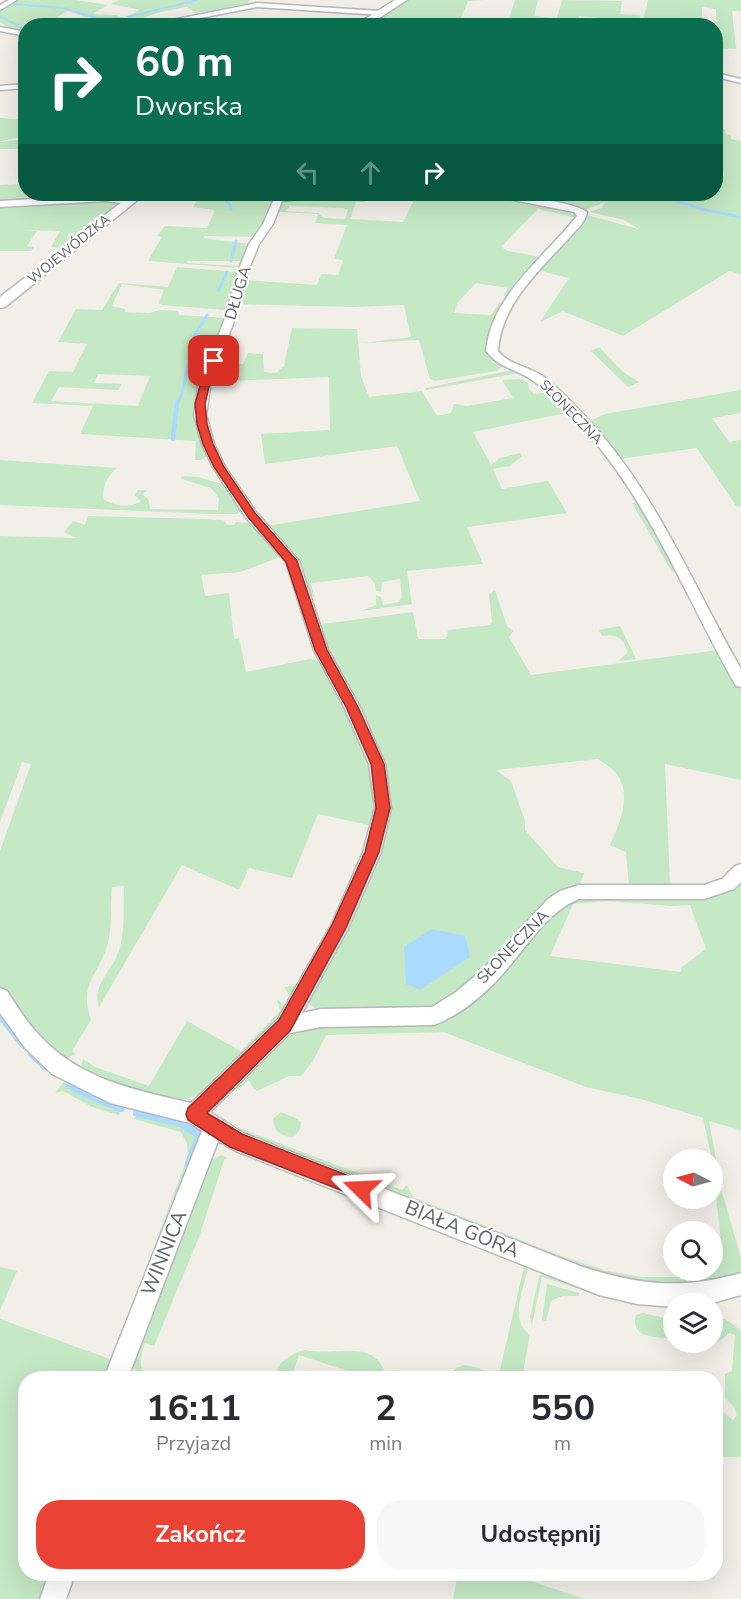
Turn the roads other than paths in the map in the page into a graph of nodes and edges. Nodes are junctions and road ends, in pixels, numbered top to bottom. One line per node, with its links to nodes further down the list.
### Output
1 (14, 0): 3 (street)
2 (402, 0): 4 (main road)
3 (0, 8)
4 (380, 13): 5 (street); 6 (main road)
5 (183, 18)
6 (372, 18)
7 (2, 28): 8 (street)
8 (18, 32)
9 (723, 77): 10 (street)
10 (741, 81)
11 (18, 87): 12 (street)
12 (0, 88)
13 (53, 201): 17 (street)
14 (129, 201): 18 (main road, WOJEWÓDZKA)
15 (278, 201): 22 (street, DŁUGA)
16 (532, 201): 19 (street, SŁONECZNA)
17 (0, 204)
18 (0, 304)
19 (741, 682)
20 (741, 871): 22 (street, SŁONECZNA)
21 (0, 997): 23 (street)
22 (285, 1025): 23 (street, DŁUGA)
23 (194, 1114): 24 (street, BIAŁA GÓRA)
24 (213, 1128): 25 (street, BIAŁA GÓRA); 26 (street, WINNICA)
25 (741, 1284)
26 (119, 1371)
27 (59, 1581): 28 (street)
28 (53, 1599)

